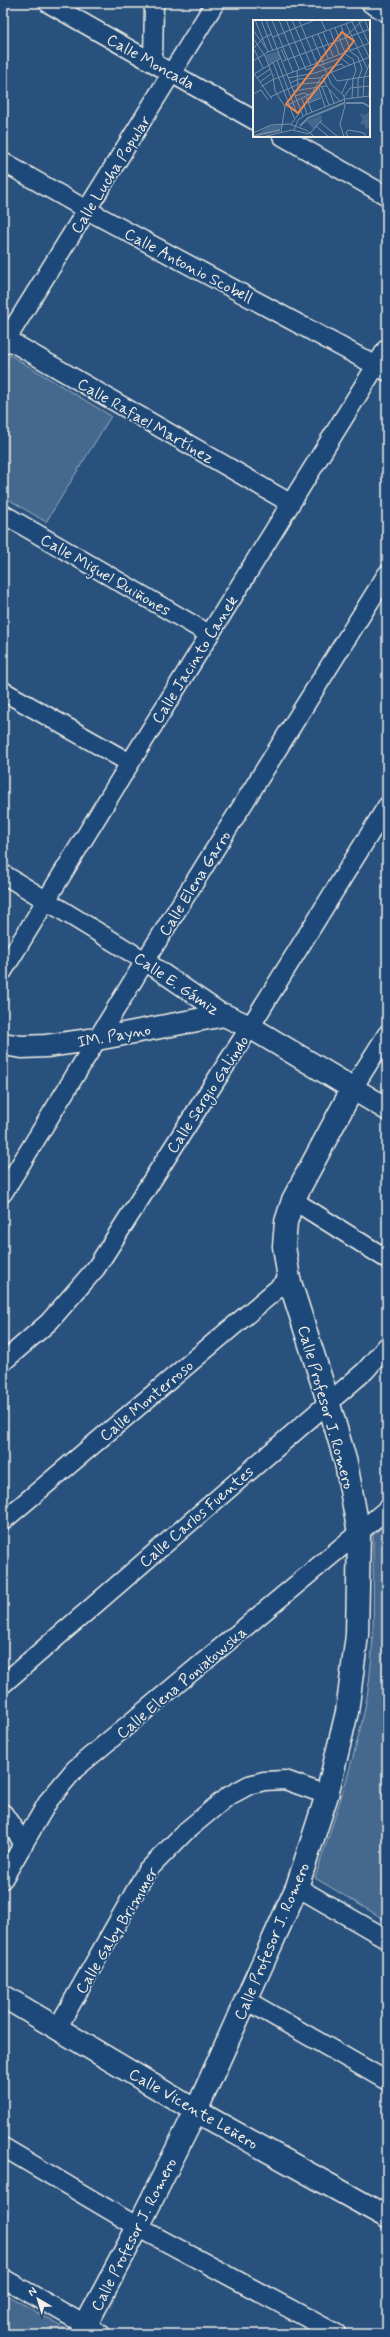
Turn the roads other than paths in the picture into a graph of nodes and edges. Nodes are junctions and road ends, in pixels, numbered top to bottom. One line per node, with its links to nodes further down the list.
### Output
1 (48, 3): 6 (street, Calle Moncada)
2 (154, 3): 6 (street)
3 (215, 3): 7 (street, Calle Lucha Popular)
4 (370, 3): 5 (street)
5 (387, 13)
6 (153, 62): 7 (street, Calle Moncada)
7 (173, 74): 8 (street, Calle Moncada); 12 (street, Calle Lucha Popular)
8 (253, 119)
9 (284, 137): 11 (street)
10 (3, 162): 12 (street, Calle Antonio Scobell)
11 (387, 196)
12 (87, 210): 13 (street, Calle Lucha Popular); 15 (street, Calle Antonio Scobell)
13 (4, 341): 16 (street, Calle Rafael Martínez)
14 (387, 348): 15 (street, Calle Jacinto Canek)
15 (382, 369): 16 (street, Calle Jacinto Canek)
16 (290, 503): 19 (street, Calle Jacinto Canek)
17 (3, 514): 19 (street, Calle Miguel Quiñones)
18 (387, 574): 25 (street, Calle Elena Garro)
19 (209, 634): 21 (street, Calle Jacinto Canek)
20 (3, 691): 21 (street)
21 (130, 762): 24 (street, Calle Jacinto Canek)
22 (387, 806): 28 (street, Calle Sergio Galindo)
23 (3, 874): 24 (street, Calle E. Gámiz)
24 (47, 900): 25 (street, Calle E. Gámiz); 26 (street, Calle Jacinto Canek)
25 (145, 961): 27 (street, Calle E. Gámiz); 30 (street, Calle Elena Garro)
26 (3, 971)
27 (224, 1015): 28 (street, Calle E. Gámiz); 30 (street, IM. Payno)
28 (250, 1027): 32 (street, Calle E. Gámiz); 39 (street, Calle Sergio Galindo)
29 (387, 1034): 32 (street)
30 (97, 1039): 31 (street, IM. Payno); 34 (street, Calle Elena Garro)
31 (3, 1044)
32 (353, 1088): 33 (street, Calle E. Gámiz); 35 (street, Calle Profesor J. Romero)
33 (387, 1109)
34 (3, 1193)
35 (293, 1200): 36 (street); 37 (street, Calle Profesor J. Romero)
36 (387, 1259)
37 (289, 1279): 40 (street, Calle Profesor J. Romero); 42 (street, Calle Monterroso)
38 (387, 1346): 40 (street, Calle Carlos Fuentes)
39 (3, 1362)
40 (328, 1401): 43 (street, Calle Profesor J. Romero); 44 (street, Calle Carlos Fuentes)
41 (387, 1509): 43 (street, Calle Elena Poniatowska)
42 (3, 1521)
43 (359, 1533): 45 (street, Calle Profesor J. Romero); 47 (street, Calle Elena Poniatowska)
44 (3, 1684)
45 (327, 1795): 49 (street, Calle Profesor J. Romero); 53 (street, Calle Gaby Brimmer)
46 (3, 1813): 47 (street)
47 (24, 1844): 48 (street, Calle Elena Poniatowska)
48 (3, 1879)
49 (297, 1887): 50 (street); 52 (street, Calle Profesor J. Romero)
50 (387, 1939)
51 (3, 1996): 53 (street, Calle Vicente Leñero)
52 (246, 2000): 54 (street); 55 (street, Calle Profesor J. Romero)
53 (58, 2027): 55 (street, Calle Vicente Leñero)
54 (387, 2081)
55 (196, 2111): 57 (street, Calle Vicente Leñero); 58 (street, Calle Profesor J. Romero)
56 (3, 2147): 58 (street)
57 (387, 2217)
58 (138, 2227): 60 (street, Calle Profesor J. Romero); 61 (street)
59 (3, 2278): 60 (street)
60 (89, 2331)
61 (336, 2334)

